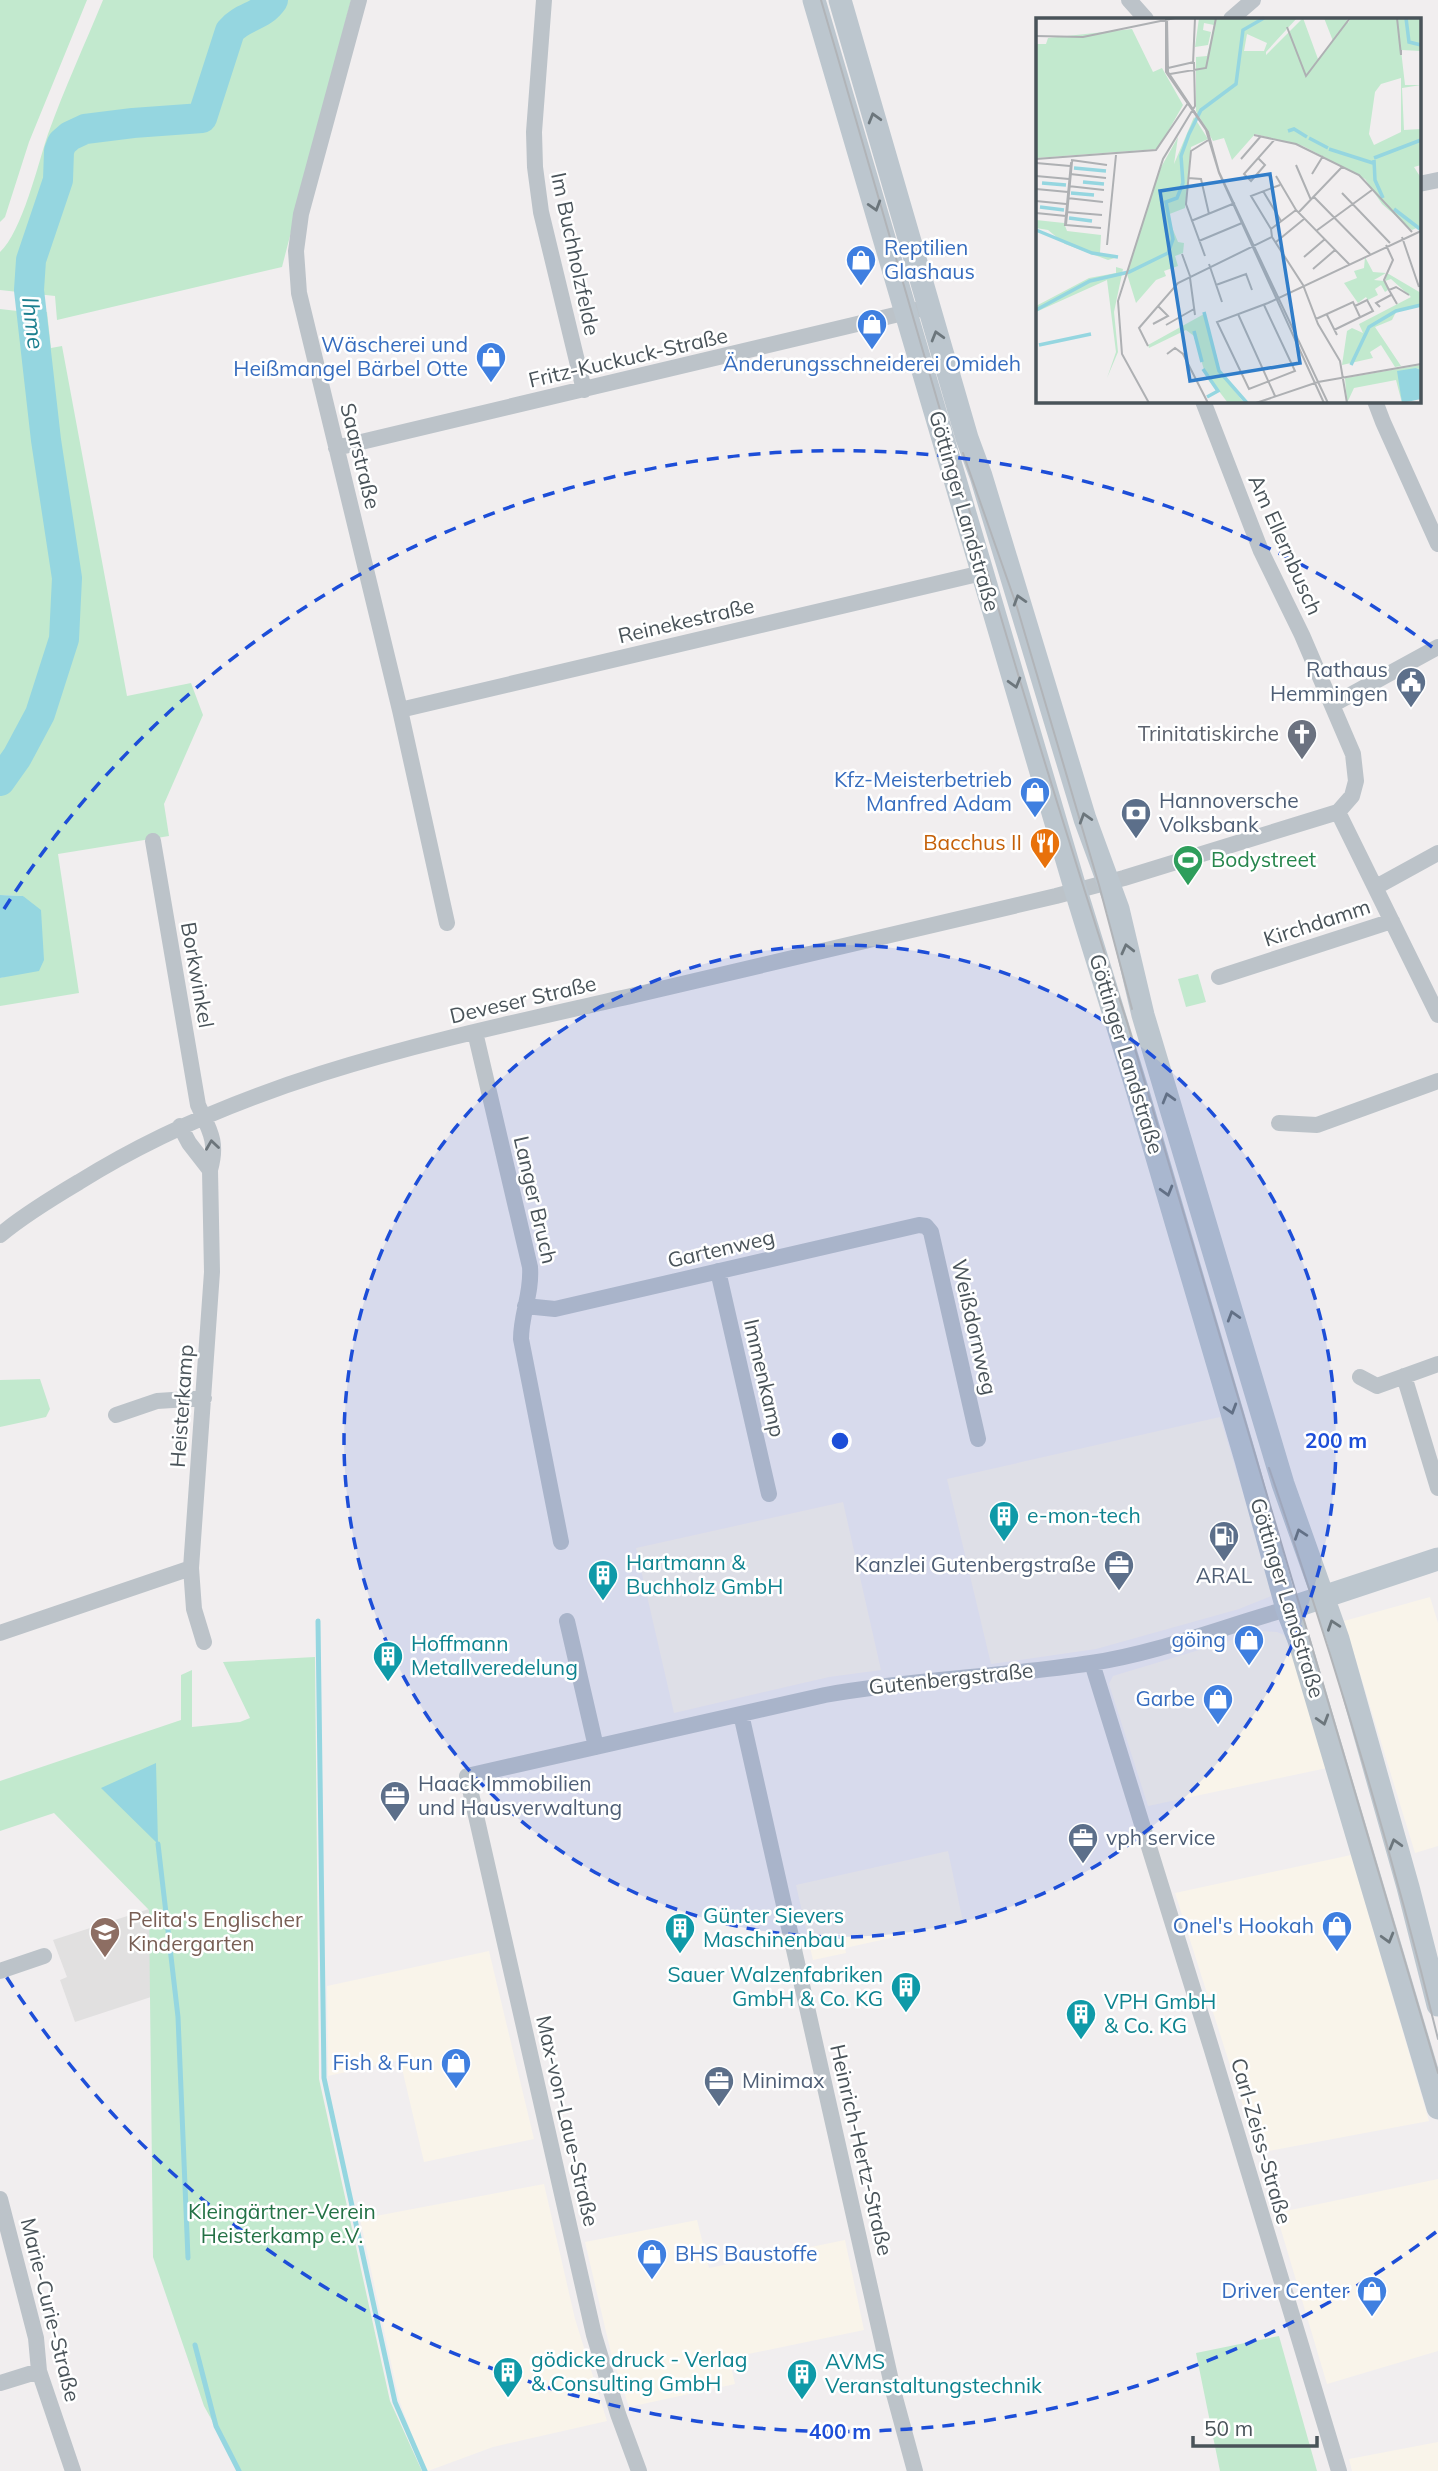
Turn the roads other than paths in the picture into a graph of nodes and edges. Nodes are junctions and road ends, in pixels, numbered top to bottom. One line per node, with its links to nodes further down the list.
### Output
1 (359, 0): 15 (street, Saarstraße)
2 (544, 0): 12 (street, Im Buchholzfelde)
3 (814, 0): 11 (street, Göttinger Landstraße, one-way to 11)
4 (840, 0): 11 (street, Göttinger Landstraße, one-way to 4)
5 (1129, 0): 7 (street)
6 (1253, 0): 8 (street)
7 (1145, 18)
8 (1232, 18)
9 (1438, 180): 10 (street)
10 (1420, 184)
11 (918, 309): 12 (street, Fritz-Kuckuck-Straße); 17 (street, Göttinger Landstraße); 24 (street, Göttinger Landstraße, one-way to 11)
12 (584, 390): 15 (street, Fritz-Kuckuck-Straße)
13 (1203, 402): 19 (street, Am Ellernbusch)
14 (1375, 402): 16 (street)
15 (336, 448): 20 (street, Saarstraße)
16 (1438, 544)
17 (982, 573): 20 (street, Reinekestraße); 24 (street, Göttinger Landstraße, one-way to 24)
18 (1438, 647): 19 (street)
19 (1332, 705): 21 (street)
20 (400, 710): 27 (street, Saarstraße)
21 (1338, 811): 24 (street); 25 (street, Kirchdamm)
22 (153, 841): 32 (street, Borkwinkel)
23 (1438, 853): 25 (street)
24 (1090, 887): 30 (street, Deveser Straße); 51 (street, Göttinger Landstraße, one-way to 51); 51 (street, Göttinger Landstraße, one-way to 24)
25 (1377, 887): 26 (street, Kirchdamm)
26 (1392, 921): 28 (street, Kirchdamm); 29 (street)
27 (447, 923)
28 (1219, 976)
29 (1438, 1015)
30 (475, 1032): 32 (street, Deveser Straße); 39 (street, Langer Bruch)
31 (1438, 1081): 33 (street)
32 (203, 1116): 34 (street, Deveser Straße); 35 (street, Heisterkamp, one-way to 32)
33 (1279, 1123)
34 (180, 1126): 35 (street); 37 (street, Deveser Straße)
35 (211, 1170): 43 (street, Heisterkamp)
36 (926, 1226): 38 (street, Gartenweg); 45 (street, Weißdornweg)
37 (0, 1235)
38 (718, 1271): 39 (street, Gartenweg); 47 (street, Immenkamp)
39 (525, 1306): 48 (street, Langer Bruch)
40 (1438, 1364): 41 (street)
41 (1404, 1376): 42 (street); 46 (street)
42 (1360, 1377)
43 (204, 1398): 44 (street); 50 (street, Heisterkamp)
44 (116, 1415)
45 (978, 1439)
46 (1438, 1488)
47 (769, 1494)
48 (561, 1542)
49 (1438, 1559): 51 (street)
50 (191, 1568): 53 (street); 54 (street, Heisterkamp)
51 (1305, 1603): 55 (street, Gutenbergstraße); 61 (street, Göttinger Landstraße, one-way to 51); 62 (street, Göttinger Landstraße, one-way to 62)
52 (567, 1621): 57 (street)
53 (0, 1633)
54 (204, 1642)
55 (1092, 1663): 56 (street, Gutenbergstraße); 69 (street, Carl-Zeiss-Straße)
56 (741, 1714): 57 (street, Gutenbergstraße); 68 (street, Heinrich-Hertz-Straße)
57 (596, 1747): 58 (street, Gutenbergstraße)
58 (467, 1776): 67 (street, Max-von-Laue-Straße)
59 (44, 1956): 60 (street)
60 (0, 1971)
61 (1438, 2005)
62 (1438, 2108)
63 (0, 2199): 64 (street, Marie-Curie-Straße)
64 (39, 2371): 65 (street); 66 (street, Marie-Curie-Straße)
65 (0, 2383)
66 (73, 2471)
67 (639, 2471)
68 (915, 2471)
69 (1339, 2471)

